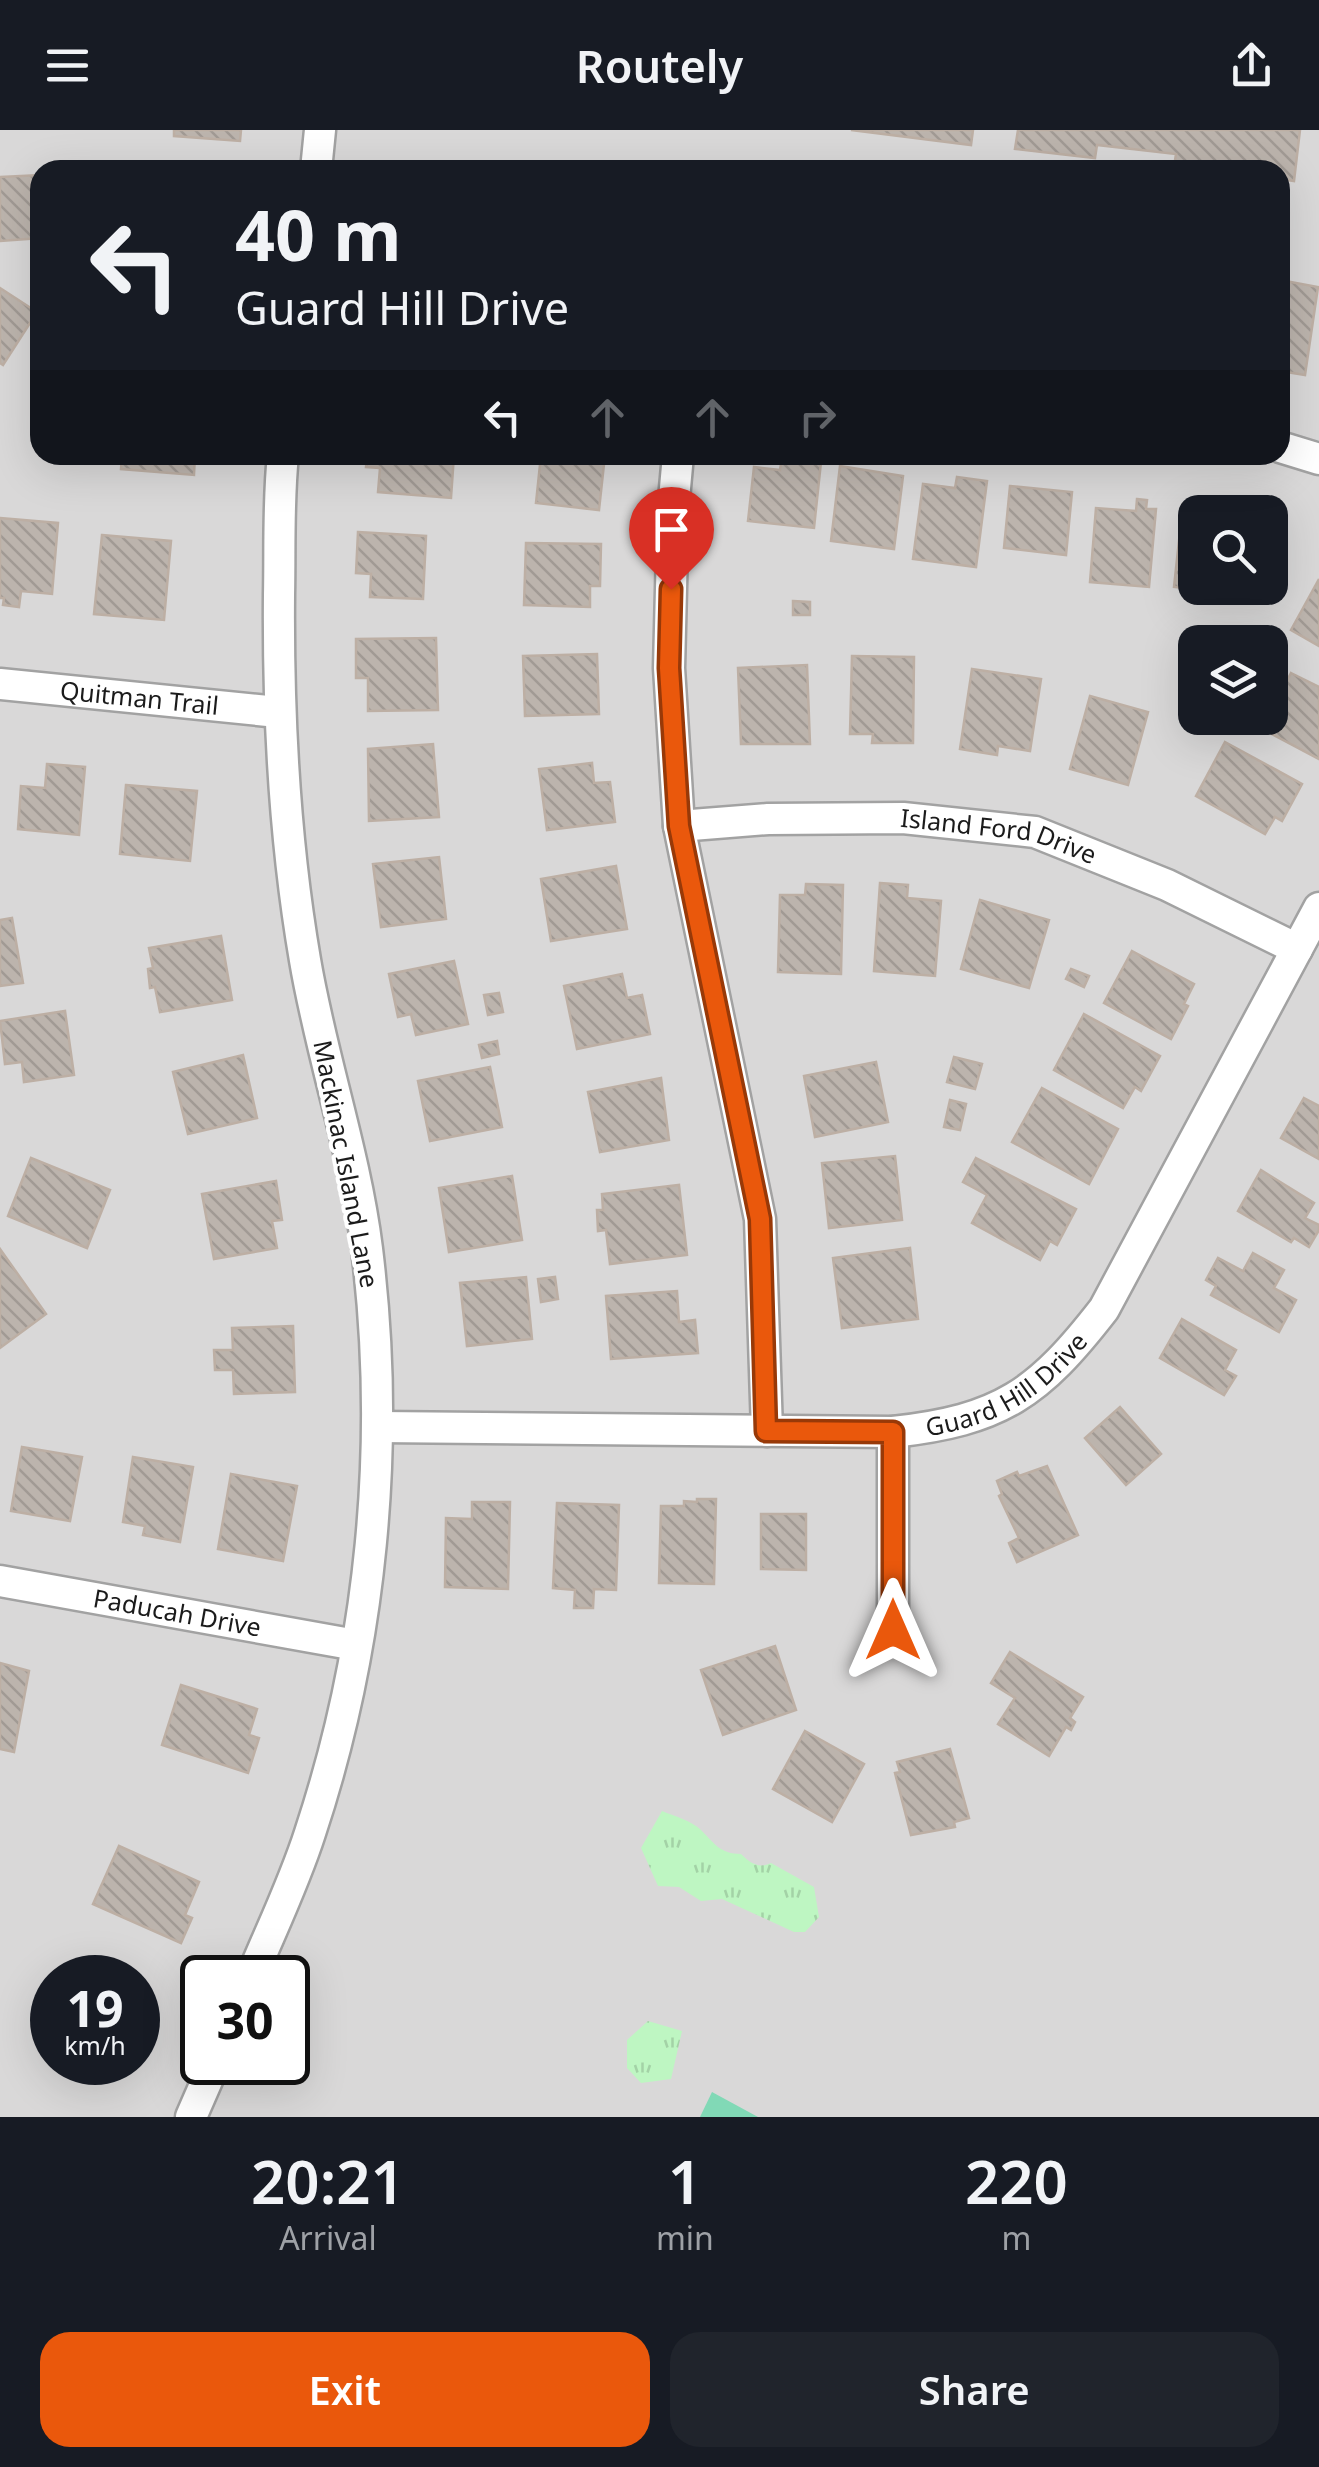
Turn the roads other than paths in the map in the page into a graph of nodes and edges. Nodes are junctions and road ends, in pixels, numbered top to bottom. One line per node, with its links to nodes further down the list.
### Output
1 (320, 130): 2 (street)
2 (317, 160)
3 (1290, 449): 4 (street)
4 (1319, 459)
5 (283, 465): 8 (street, Mackinac Island Lane)
6 (677, 465): 9 (street)
7 (0, 684): 8 (street, Quitman Trail)
8 (278, 712): 12 (street, Mackinac Island Lane)
9 (679, 826): 11 (street, Island Ford Drive); 13 (street)
10 (1319, 908): 11 (street, Guard Hill Drive)
11 (1297, 949): 14 (street, Guard Hill Drive)
12 (379, 1427): 13 (street, Guard Hill Drive); 17 (street, Mackinac Island Lane)
13 (766, 1431): 14 (street, Guard Hill Drive)
14 (893, 1432): 16 (street)
15 (0, 1580): 17 (street, Paducah Drive)
16 (893, 1630)
17 (356, 1645): 18 (street, Mackinac Island Lane)
18 (260, 1955)
19 (204, 2085): 20 (street)
20 (191, 2117)

